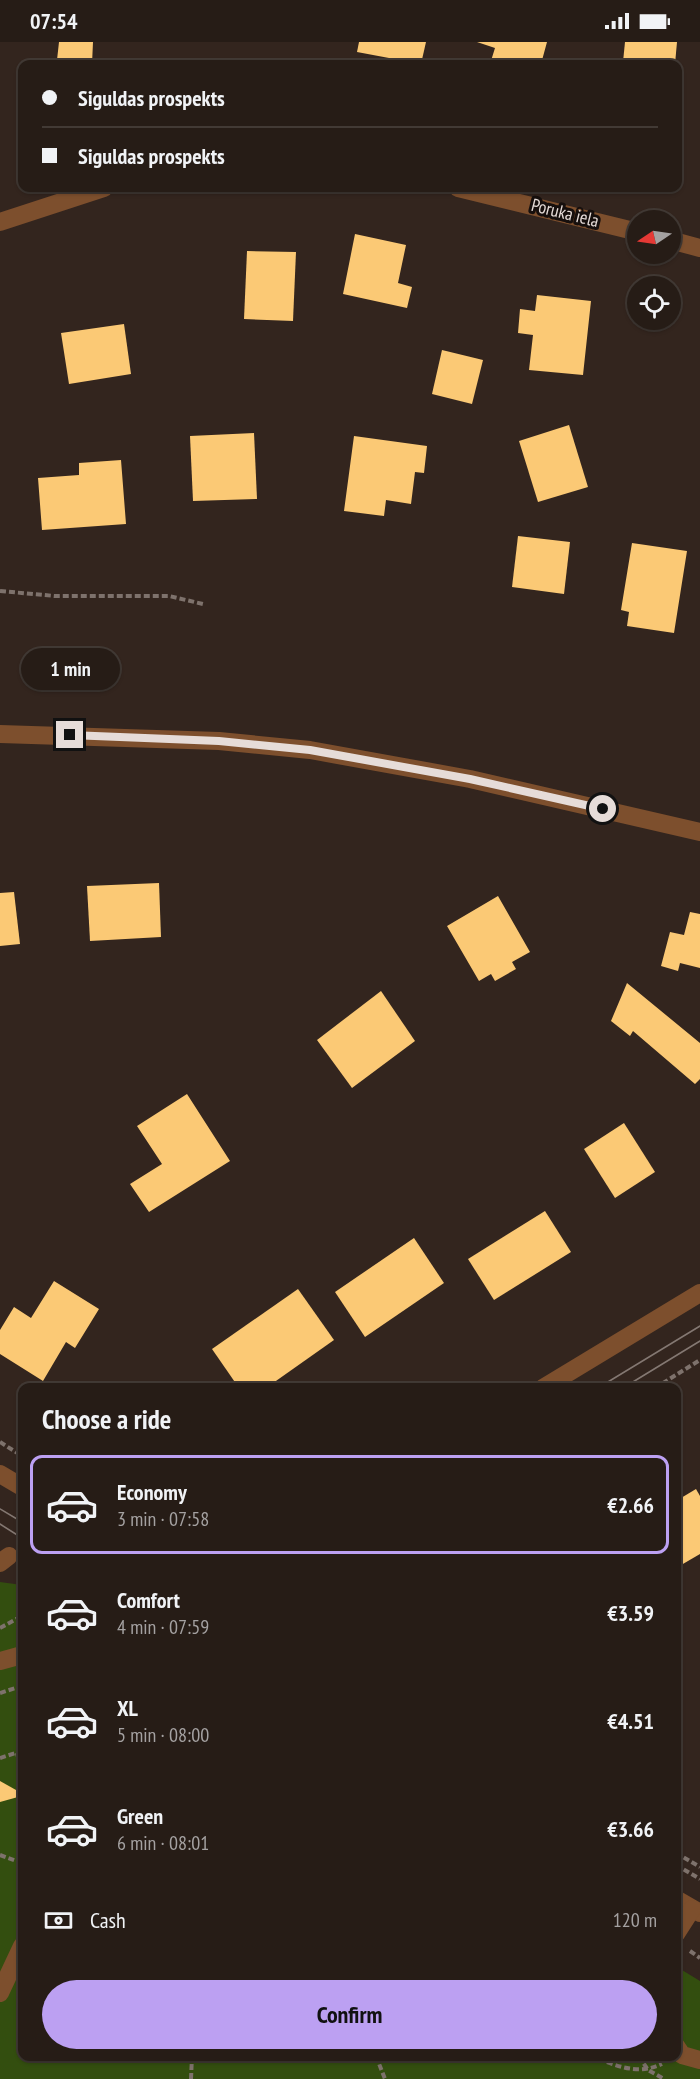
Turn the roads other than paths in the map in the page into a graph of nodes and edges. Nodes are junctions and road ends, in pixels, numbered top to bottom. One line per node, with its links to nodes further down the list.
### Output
1 (92, 192): 3 (street)
2 (474, 192): 4 (street, Poruka iela)
3 (0, 222)
4 (627, 229)
5 (681, 243): 6 (street)
6 (700, 248)
7 (0, 734): 8 (street)
8 (700, 832)
9 (700, 1293): 10 (street)
10 (551, 1383)
11 (0, 1474): 12 (street)
12 (18, 1485)
13 (18, 1656): 14 (street)
14 (0, 1661)
15 (681, 1902): 16 (street)
16 (696, 1911): 17 (street)
17 (681, 1928)
18 (18, 1955): 19 (street)
19 (0, 1993)
20 (681, 2051): 21 (street)
21 (700, 2060)

